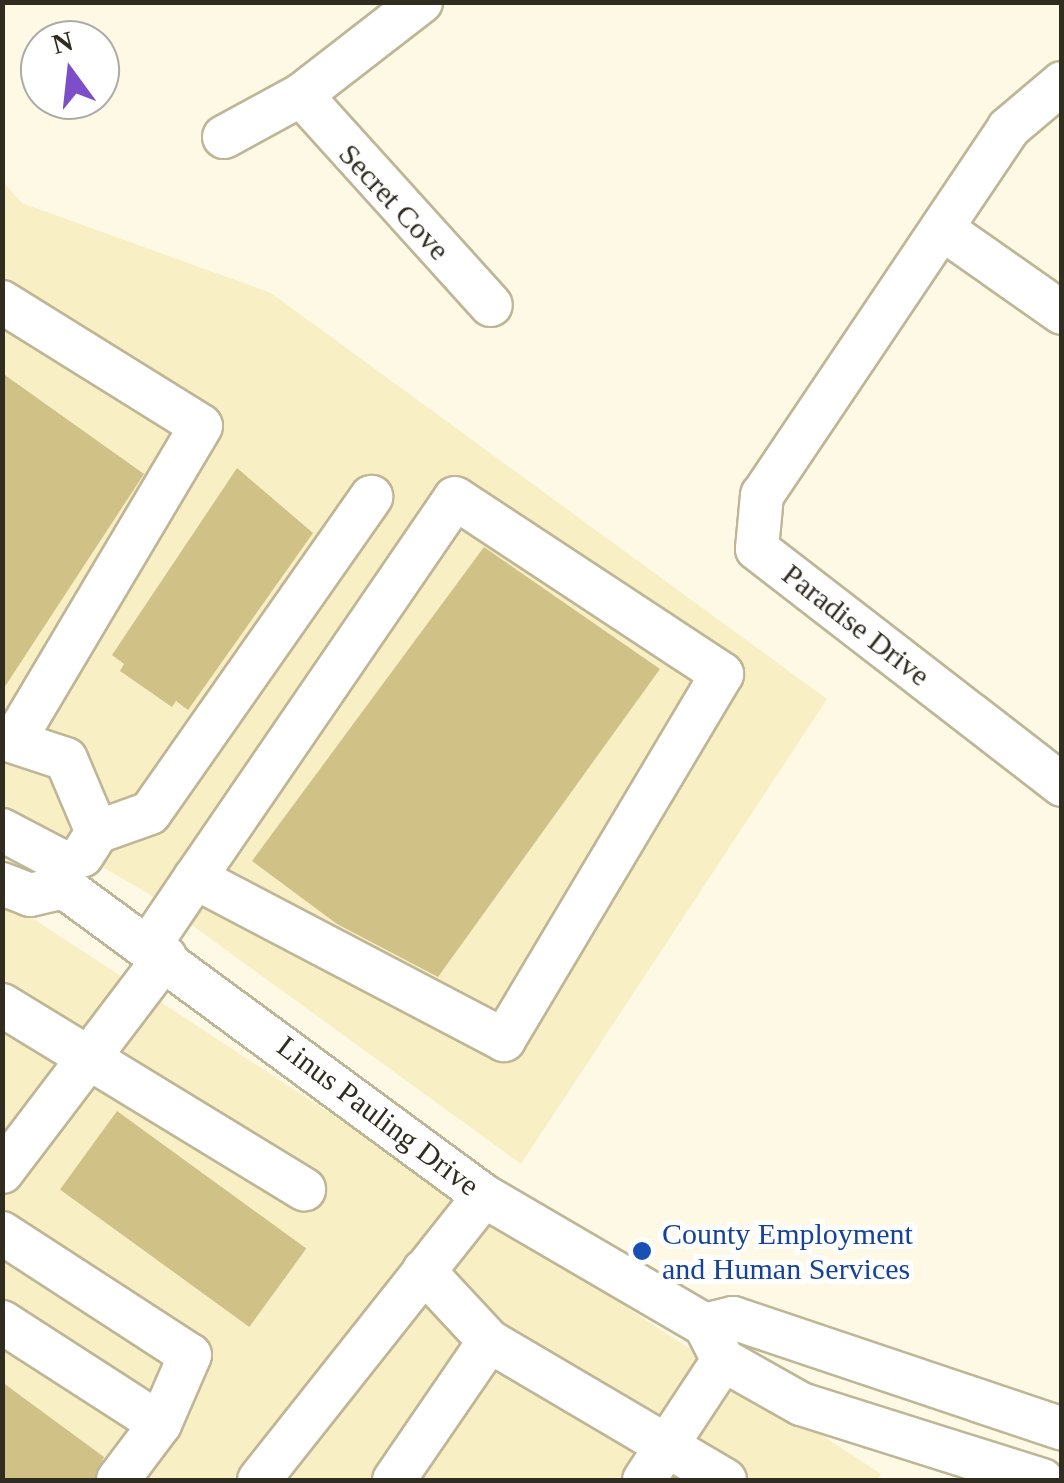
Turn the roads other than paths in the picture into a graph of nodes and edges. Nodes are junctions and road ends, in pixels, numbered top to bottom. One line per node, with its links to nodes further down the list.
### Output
1 (421, 2): 3 (street)
2 (1062, 83): 5 (street, Paradise Drive)
3 (301, 94): 4 (street); 7 (street, Secret Cove)
4 (224, 137)
5 (944, 230): 8 (street); 11 (street, Paradise Drive)
6 (2, 302): 10 (street)
7 (491, 305)
8 (1062, 313)
9 (370, 497): 13 (street)
10 (8, 740): 13 (street)
11 (1062, 785)
12 (2, 830): 16 (street, Linus Pauling Drive)
13 (97, 832): 16 (street)
14 (195, 878): 14 (street); 17 (street)
15 (2, 884): 16 (street)
16 (64, 887): 17 (street, Linus Pauling Drive)
17 (157, 952): 19 (street); 22 (street, Linus Pauling Drive)
18 (2, 1005): 19 (street)
19 (90, 1058): 20 (street); 21 (street)
20 (2, 1172)
21 (304, 1188)
22 (484, 1196): 24 (street); 27 (street, Linus Pauling Drive)
23 (2, 1233): 28 (street)
24 (424, 1272): 26 (street); 32 (street)
25 (2, 1322): 28 (street)
26 (489, 1341): 30 (street); 33 (street)
27 (714, 1342): 29 (street); 30 (street); 35 (street, Linus Pauling Drive)
28 (160, 1424): 31 (street)
29 (1062, 1429)
30 (652, 1464): 34 (street)
31 (118, 1480)
32 (258, 1480)
33 (394, 1480)
34 (725, 1480)
35 (1042, 1480)

